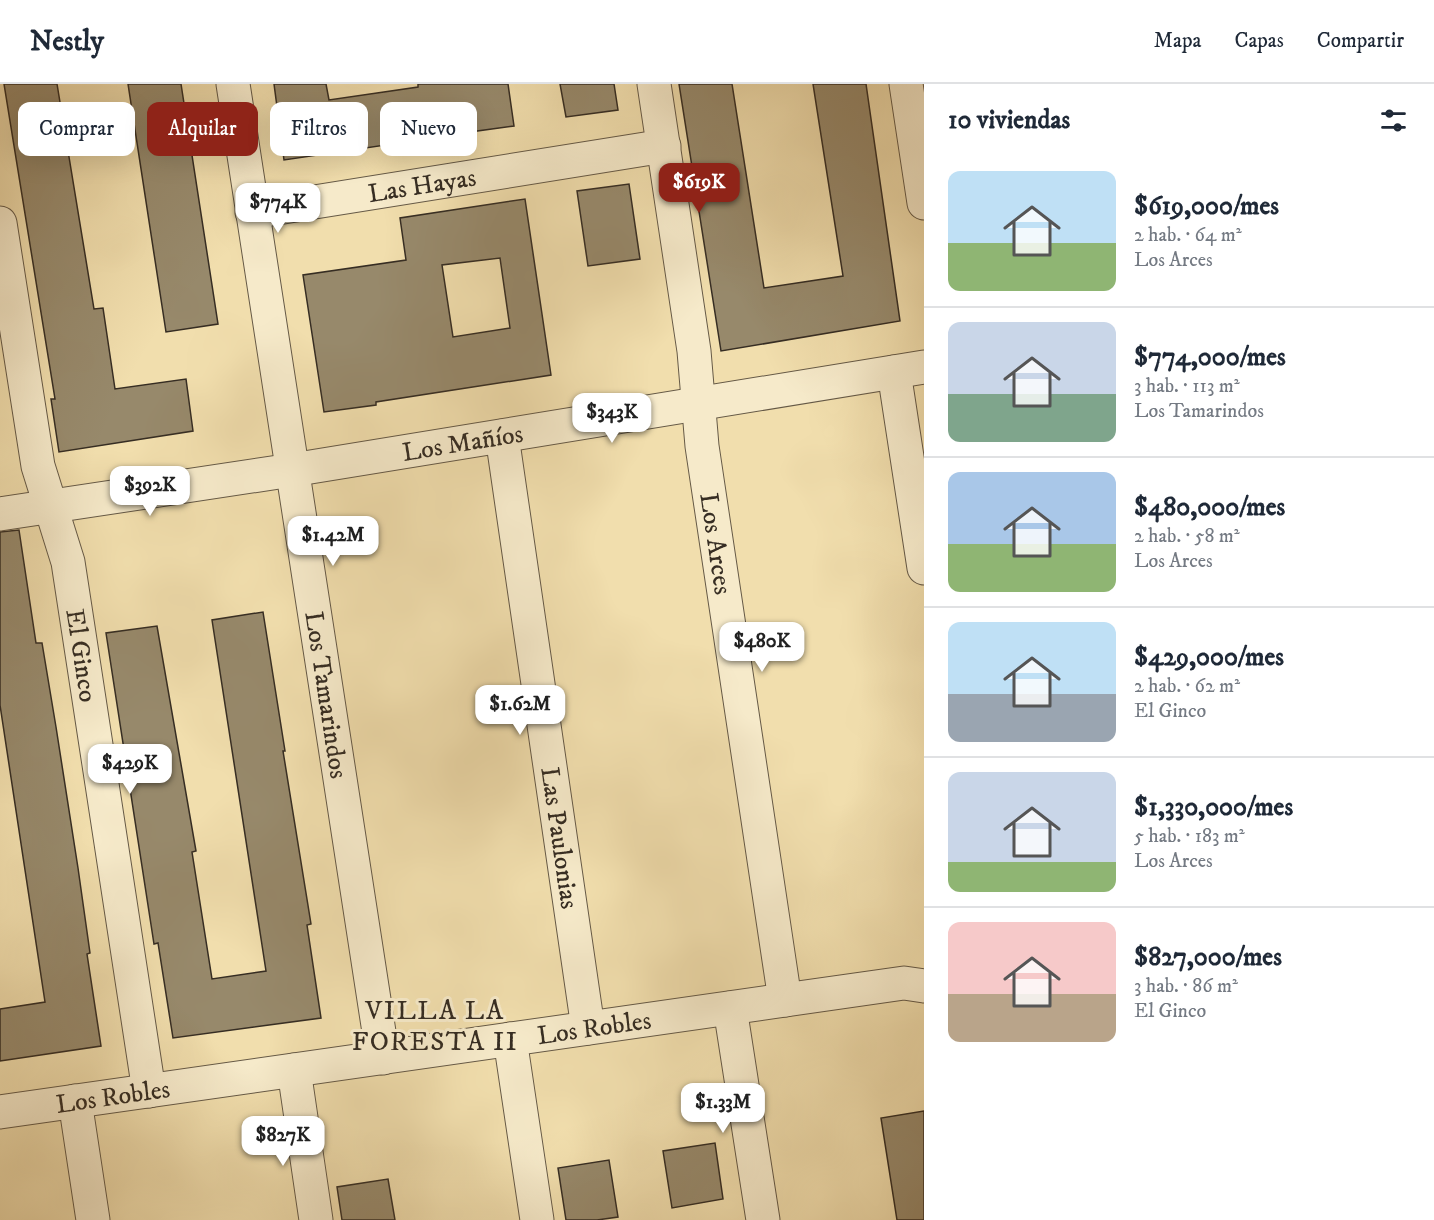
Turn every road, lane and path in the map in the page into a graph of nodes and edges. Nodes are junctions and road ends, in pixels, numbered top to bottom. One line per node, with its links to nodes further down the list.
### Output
1 (233, 84): 6 (street, Los Tamarindos)
2 (654, 84): 4 (street, Los Arces)
3 (906, 84): 5 (street)
4 (664, 146): 6 (street, Las Hayas); 9 (street, Los Arces)
5 (924, 202)
6 (252, 212): 11 (street, Los Tamarindos)
7 (0, 223): 12 (street, El Ginco)
8 (909, 370): 9 (street, Los Mañíos); 14 (street)
9 (698, 404): 10 (street, Los Mañíos); 16 (street, Los Arces)
10 (502, 436): 11 (street, Los Mañíos); 18 (street, Las Paulonias)
11 (292, 470): 12 (street, Los Mañíos); 20 (street, Los Tamarindos)
12 (51, 507): 13 (street, Los Mañíos); 22 (street, El Ginco)
13 (0, 514)
14 (924, 568)
15 (917, 981): 16 (street, Los Robles)
16 (785, 1000): 17 (street, Los Robles)
17 (730, 1008): 18 (street, Los Robles); 28 (street)
18 (588, 1028): 19 (street, Los Robles)
19 (510, 1039): 20 (street, Los Robles); 27 (street)
20 (383, 1058): 21 (street, Los Robles)
21 (294, 1070): 22 (street, Los Robles); 26 (street)
22 (149, 1091): 23 (street, Los Robles)
23 (75, 1101): 24 (street, Los Robles); 25 (street)
24 (0, 1112)
25 (93, 1220)
26 (316, 1220)
27 (537, 1220)
28 (762, 1220)

